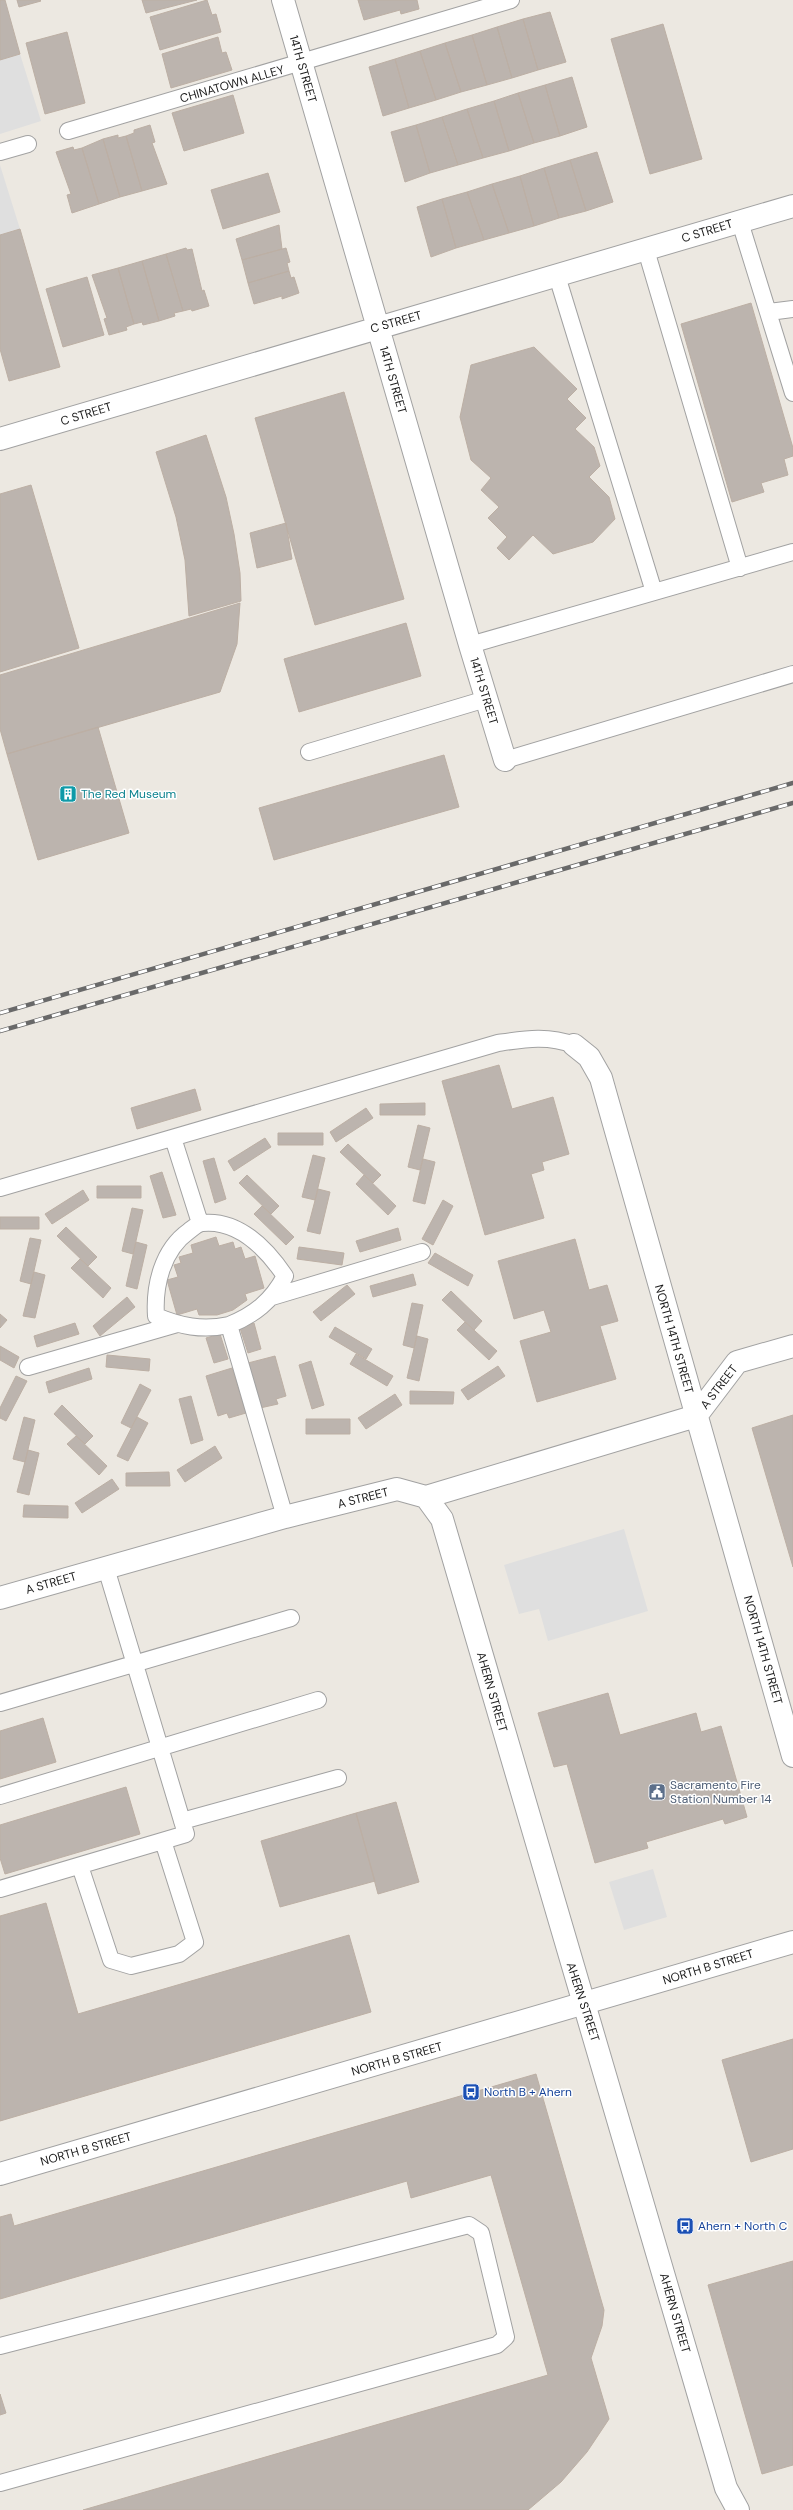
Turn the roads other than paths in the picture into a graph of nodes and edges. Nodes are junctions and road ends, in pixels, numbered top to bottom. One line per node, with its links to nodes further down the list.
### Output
1 (283, 0): 3 (street, 14TH STREET)
2 (511, 0): 3 (lane, CHINATOWN ALLEY)
3 (301, 64): 4 (lane, CHINATOWN ALLEY); 13 (street, 14TH STREET)
4 (68, 131)
5 (28, 144): 6 (lane)
6 (0, 152)
7 (793, 206): 8 (street, C STREET)
8 (740, 222): 9 (street, C STREET); 12 (lane)
9 (646, 250): 10 (street, C STREET); 17 (lane)
10 (557, 276): 13 (street, C STREET); 18 (lane)
11 (793, 309): 12 (lane)
12 (769, 312): 14 (lane)
13 (378, 327): 15 (street, C STREET); 19 (street, 14TH STREET)
14 (793, 393)
15 (0, 439)
16 (793, 552): 17 (lane)
17 (740, 568): 18 (lane)
18 (654, 592): 19 (lane)
19 (470, 645): 21 (street, 14TH STREET)
20 (793, 674): 23 (lane)
21 (486, 699): 22 (lane); 23 (street, 14TH STREET)
22 (309, 752)
23 (505, 760)
24 (574, 1045): 25 (lane); 34 (street, NORTH 14TH STREET)
25 (173, 1138): 26 (lane); 27 (lane)
26 (0, 1188)
27 (200, 1223): 29 (lane); 30 (lane)
28 (422, 1252): 29 (lane)
29 (272, 1297): 31 (lane)
30 (177, 1324): 31 (lane); 33 (lane)
31 (229, 1325): 36 (lane)
32 (793, 1346): 34 (street, A STREET)
33 (28, 1367)
34 (696, 1416): 35 (street, A STREET); 44 (street, NORTH 14TH STREET)
35 (426, 1497): 36 (street, A STREET); 52 (street, AHERN STREET)
36 (285, 1517): 37 (street, A STREET)
37 (106, 1568): 38 (street, A STREET); 40 (lane)
38 (0, 1598)
39 (292, 1618): 40 (lane)
40 (135, 1663): 42 (lane); 43 (lane)
41 (318, 1700): 43 (lane)
42 (0, 1703)
43 (161, 1748): 46 (lane); 47 (lane)
44 (793, 1756)
45 (338, 1778): 47 (lane)
46 (0, 1796)
47 (182, 1821): 48 (lane)
48 (163, 1841): 49 (lane); 49 (lane)
49 (80, 1866): 50 (lane)
50 (0, 1890)
51 (793, 1942): 52 (street, NORTH B STREET)
52 (584, 2004): 53 (street, NORTH B STREET); 56 (street, AHERN STREET)
53 (0, 2174)
54 (0, 2346): 55 (lane)
55 (0, 2483)
56 (738, 2510)

